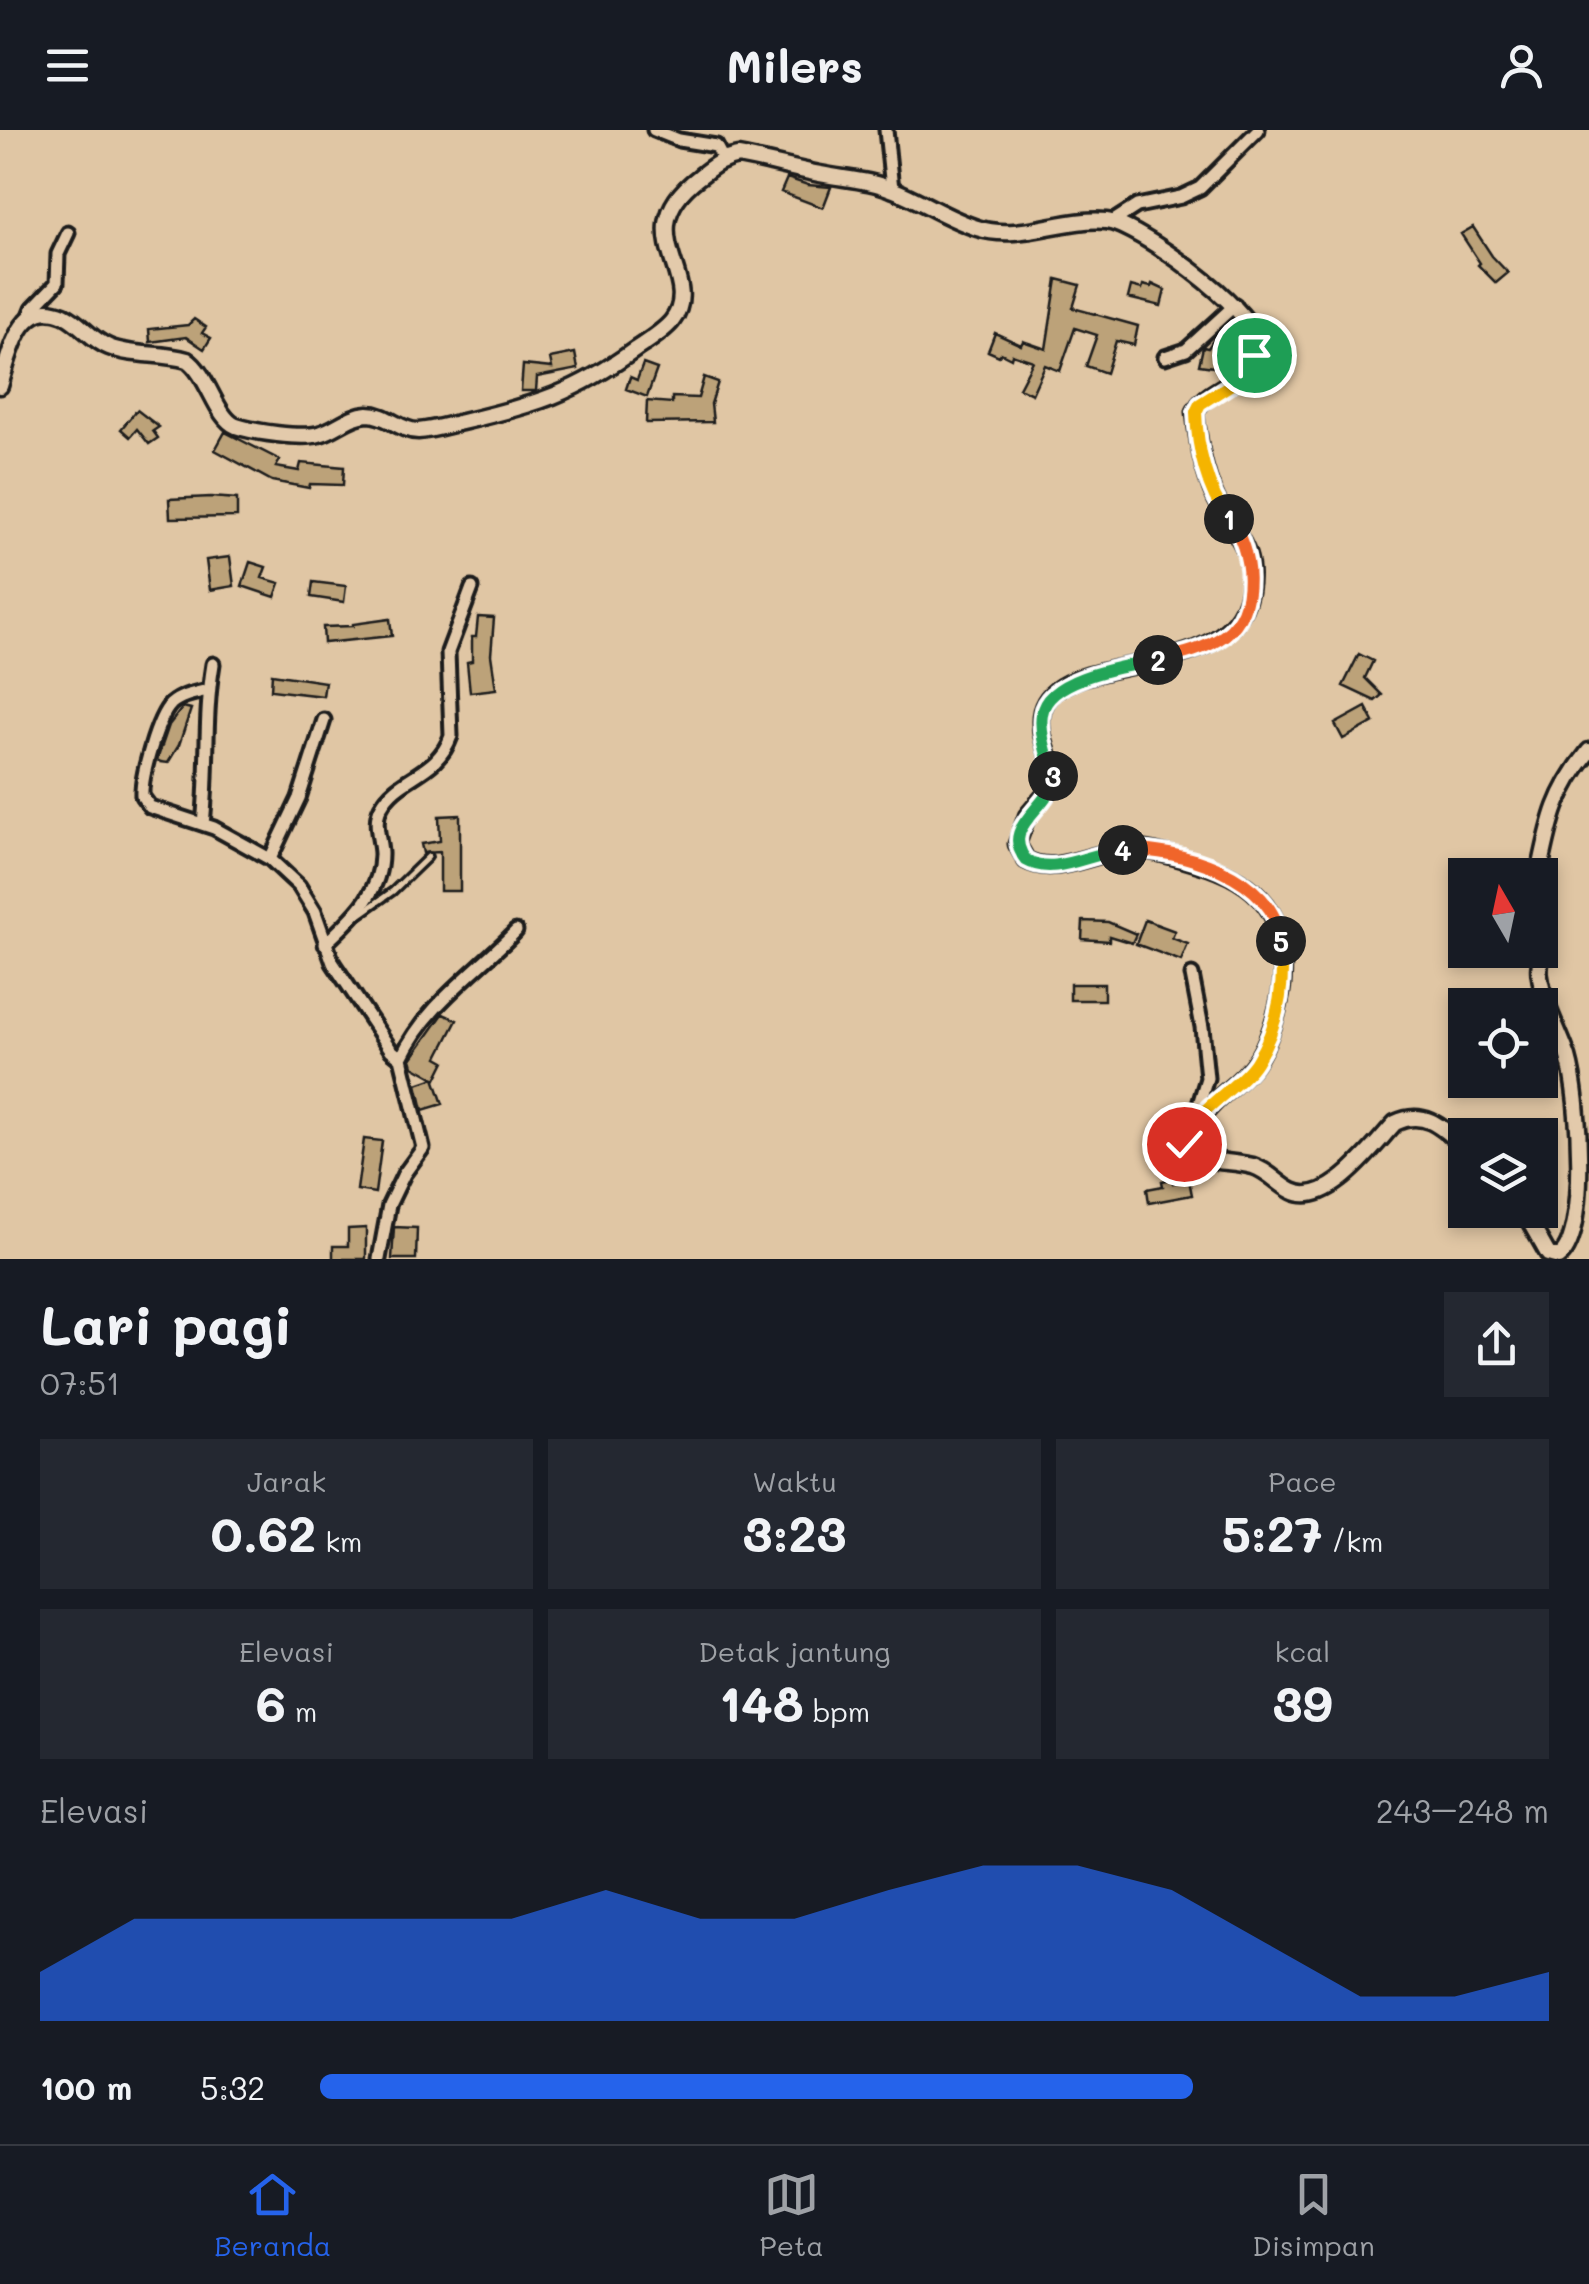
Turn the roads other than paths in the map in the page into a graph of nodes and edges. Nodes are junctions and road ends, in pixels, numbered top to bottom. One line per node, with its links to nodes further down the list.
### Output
1 (654, 130): 4 (street)
2 (886, 130): 5 (street)
3 (1258, 130): 6 (street)
4 (723, 159): 5 (street); 9 (street)
5 (892, 189): 6 (street)
6 (1112, 222): 8 (street)
7 (68, 233): 9 (street)
8 (1236, 305): 10 (street); 27 (street)
9 (29, 318): 11 (street)
10 (1165, 357)
11 (0, 386)
12 (472, 588): 21 (street)
13 (213, 664): 14 (street)
14 (208, 690): 17 (street); 17 (street)
15 (324, 720): 20 (street)
16 (1589, 752): 19 (street)
17 (202, 824): 20 (street)
18 (428, 857): 21 (lane)
19 (1542, 858)
20 (270, 859): 23 (street)
21 (352, 918): 23 (street)
22 (516, 931): 26 (street)
23 (325, 944): 26 (street)
24 (1540, 968): 29 (street)
25 (1192, 975): 27 (street)
26 (401, 1058): 30 (street)
27 (1192, 1128): 28 (street)
28 (1448, 1132)
29 (1533, 1228)
30 (378, 1257)

